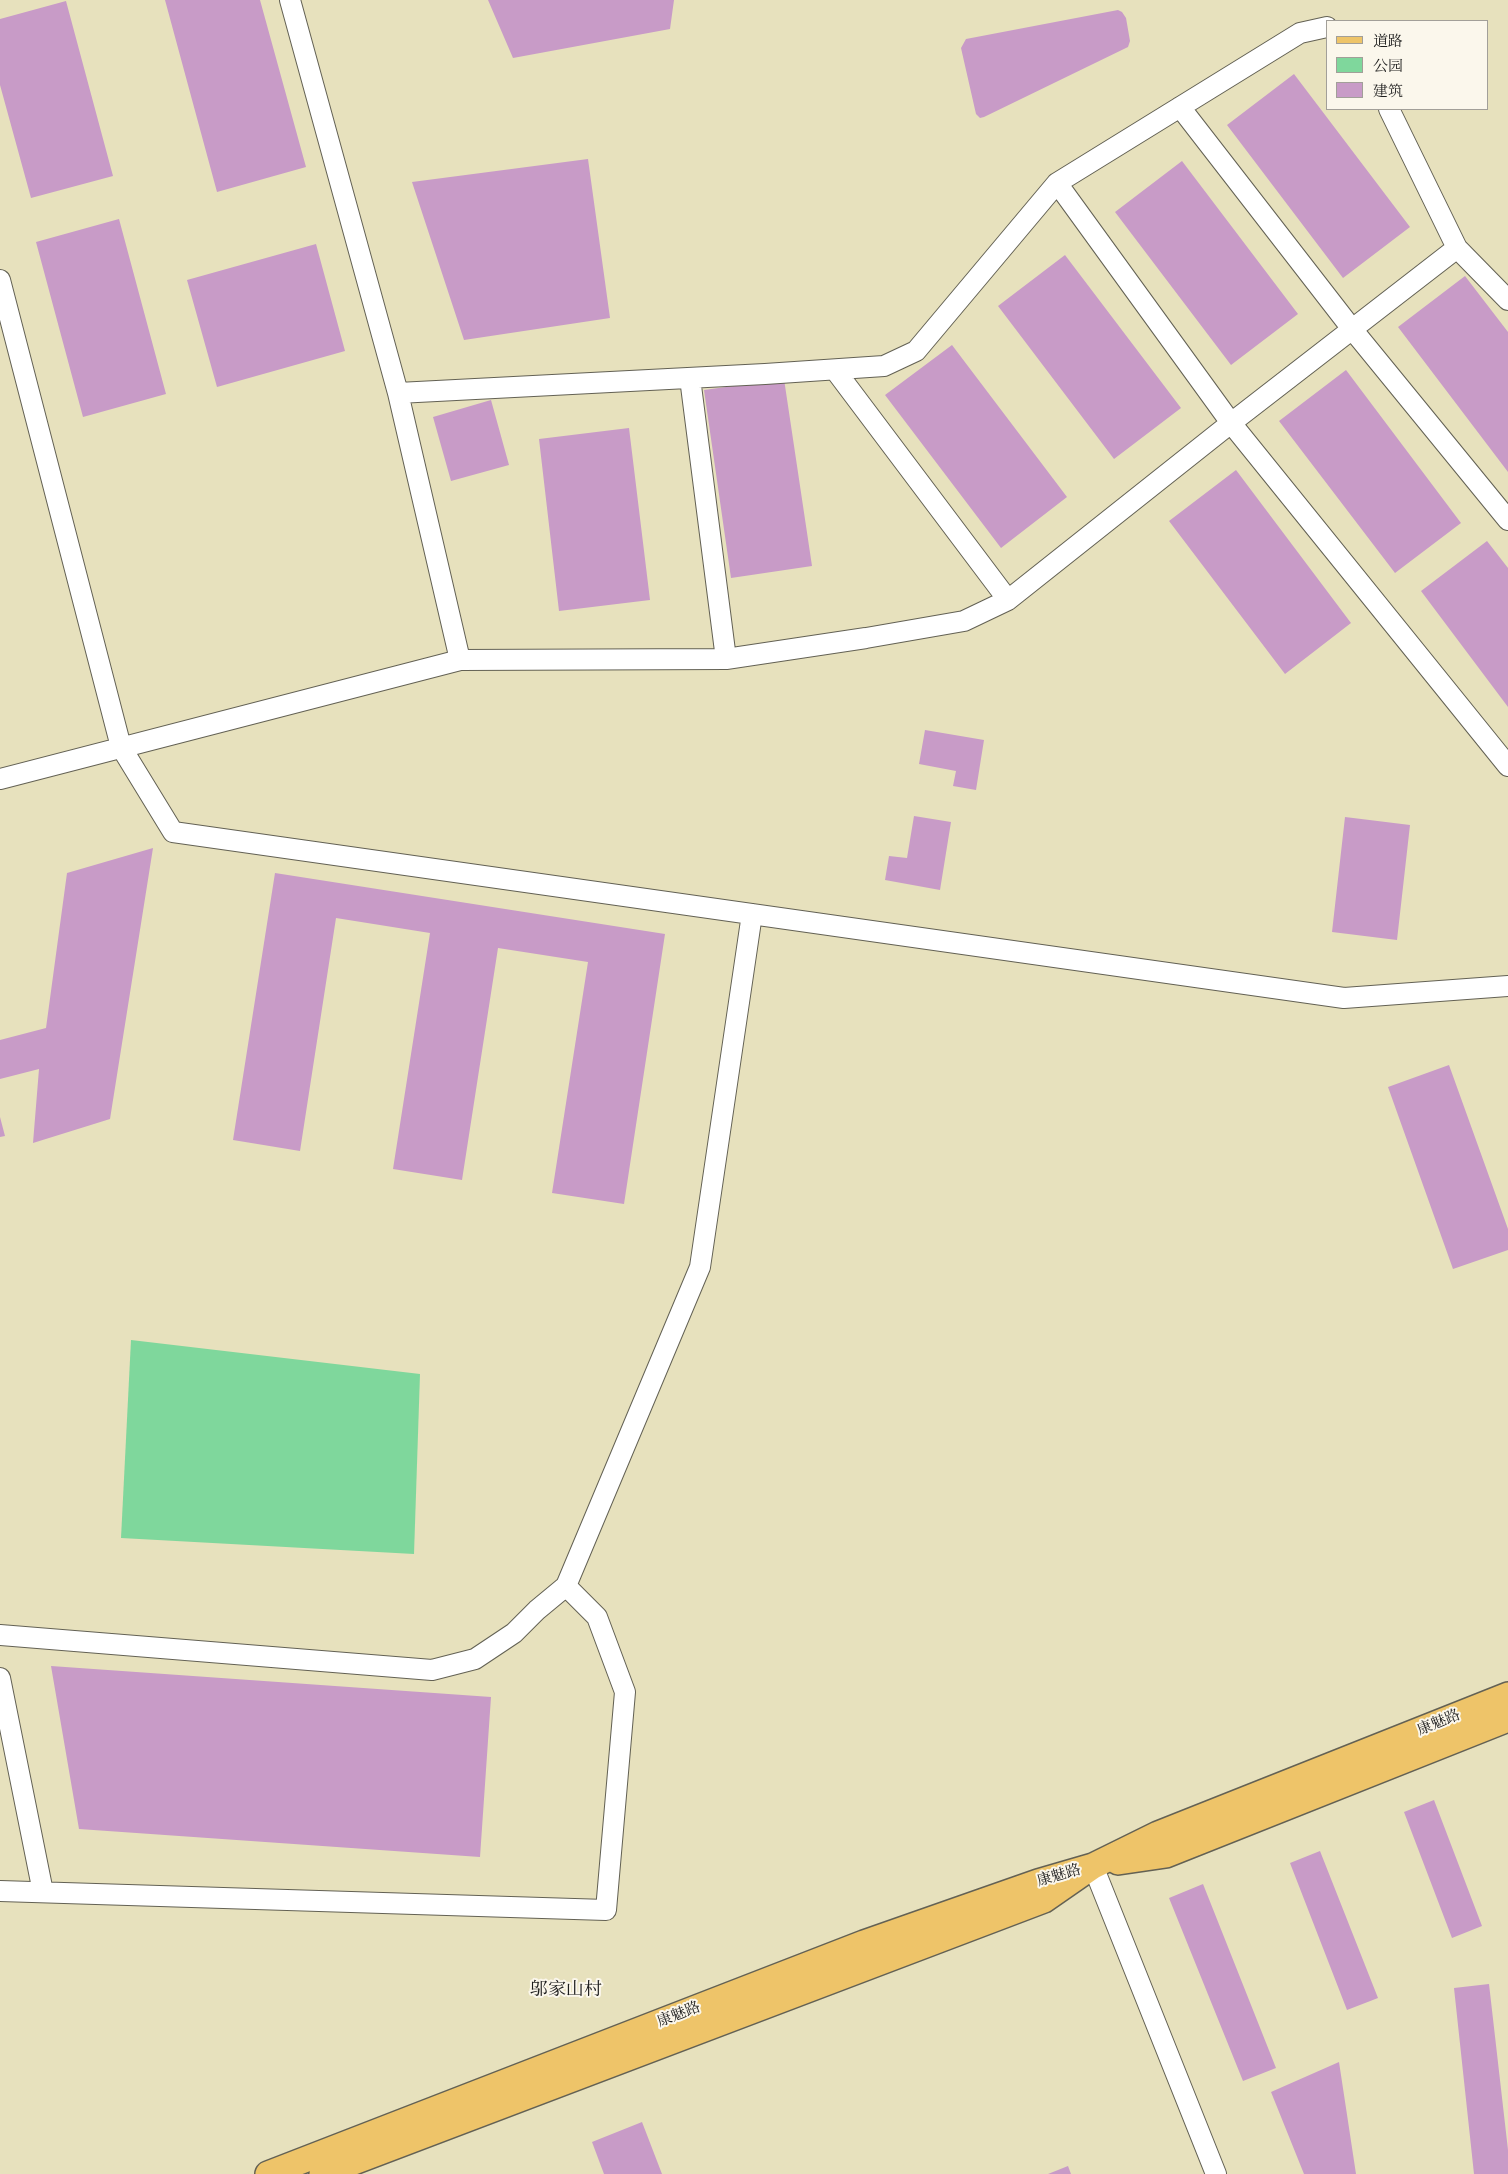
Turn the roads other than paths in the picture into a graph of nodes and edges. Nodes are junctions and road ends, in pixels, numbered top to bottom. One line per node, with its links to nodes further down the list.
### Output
1 (290, 0): 12 (street)
2 (1326, 27): 3 (street)
3 (1180, 107): 5 (street); 9 (street)
4 (1389, 110): 6 (street)
5 (1057, 183): 10 (street); 13 (street)
6 (1457, 248): 8 (street); 9 (street)
7 (0, 280): 18 (street)
8 (1508, 300)
9 (1352, 329): 13 (street); 14 (street)
10 (835, 370): 11 (street); 15 (street)
11 (690, 378): 12 (street); 16 (street)
12 (398, 393): 17 (street)
13 (1231, 423): 15 (street); 19 (street)
14 (1508, 520)
15 (1008, 600): 16 (street)
16 (726, 659): 17 (street)
17 (460, 660): 18 (street)
18 (121, 747): 20 (street); 21 (street)
19 (1508, 766)
20 (0, 780)
21 (752, 914): 22 (street); 23 (street)
22 (1508, 986)
23 (566, 1586): 24 (street); 30 (street)
24 (0, 1635)
25 (0, 1678): 30 (street)
26 (1508, 1695): 28 (main road, 康魅路)
27 (1508, 1719): 28 (main road, 康魅路)
28 (1093, 1866): 31 (main road, 康魅路); 32 (main road, 康魅路); 33 (street)
29 (0, 1891): 30 (street)
30 (43, 1892)
31 (268, 2174)
32 (322, 2174)
33 (1216, 2174)

